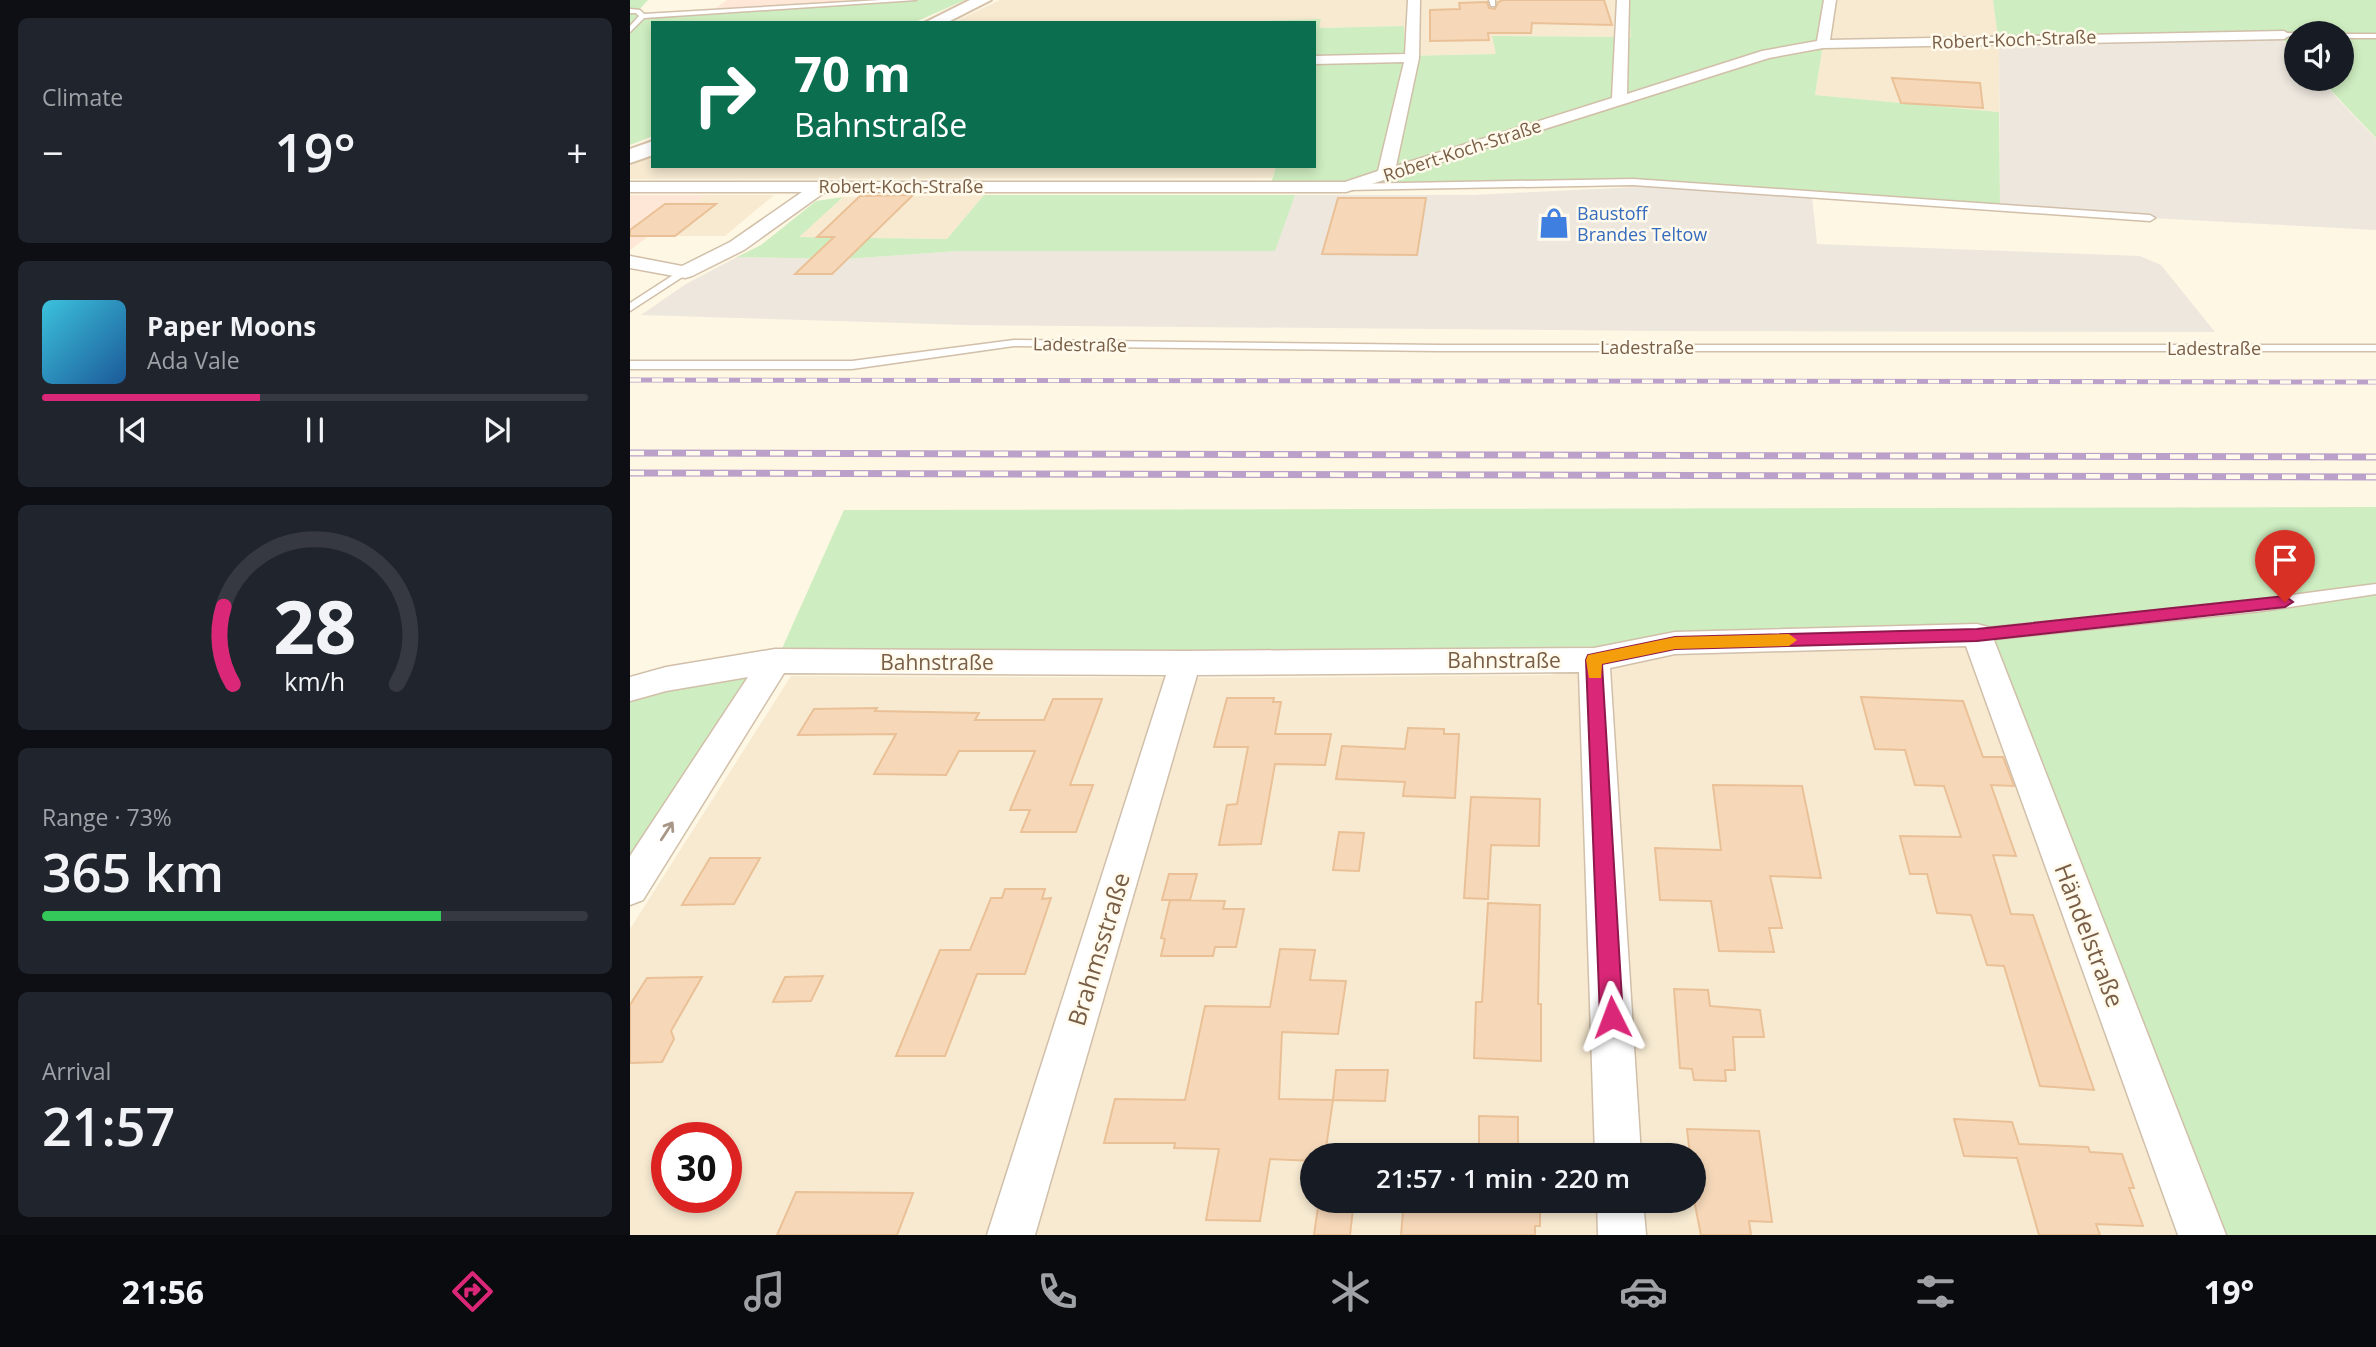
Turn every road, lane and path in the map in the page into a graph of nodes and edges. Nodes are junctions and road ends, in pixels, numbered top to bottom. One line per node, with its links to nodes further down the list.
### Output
1 (913, 0): 7 (lane)
2 (983, 0): 8 (main road)
3 (1414, 0): 14 (street)
4 (1623, 0): 16 (street)
5 (1830, 0): 13 (street)
6 (630, 11): 7 (lane)
7 (642, 16): 9 (lane)
8 (936, 21)
9 (630, 30)
10 (2284, 35): 13 (street, Robert-Koch-Straße)
11 (2354, 36): 12 (lane)
12 (2376, 36)
13 (1823, 44): 16 (street, Robert-Koch-Straße)
14 (1412, 58): 15 (street); 19 (street)
15 (1316, 60)
16 (1619, 100): 19 (street, Robert-Koch-Straße)
17 (651, 148): 18 (main road)
18 (630, 157)
19 (1386, 174): 22 (street, Robert-Koch-Straße)
20 (822, 186): 21 (street, Robert-Koch-Straße); 22 (street, Robert-Koch-Straße); 25 (street)
21 (630, 187)
22 (1346, 187): 23 (lane)
23 (2150, 218)
24 (630, 262): 25 (street)
25 (685, 272): 26 (lane)
26 (630, 308)
27 (2376, 348): 28 (lane, Ladestraße)
28 (630, 365)
29 (2376, 589): 30 (lane, Bahnstraße)
30 (1977, 635): 31 (street, Bahnstraße); 40 (street, Händelstraße)
31 (1594, 660): 33 (street, Bahnstraße); 36 (street)
32 (775, 662): 33 (street, Bahnstraße); 34 (street, Bahnstraße); 35 (street, one-way to 32)
33 (1185, 663): 38 (street, Brahmsstraße)
34 (630, 689)
35 (630, 888)
36 (1617, 1143)
37 (1621, 1213): 39 (street)
38 (1011, 1235)
39 (1622, 1235)
40 (2202, 1235)

